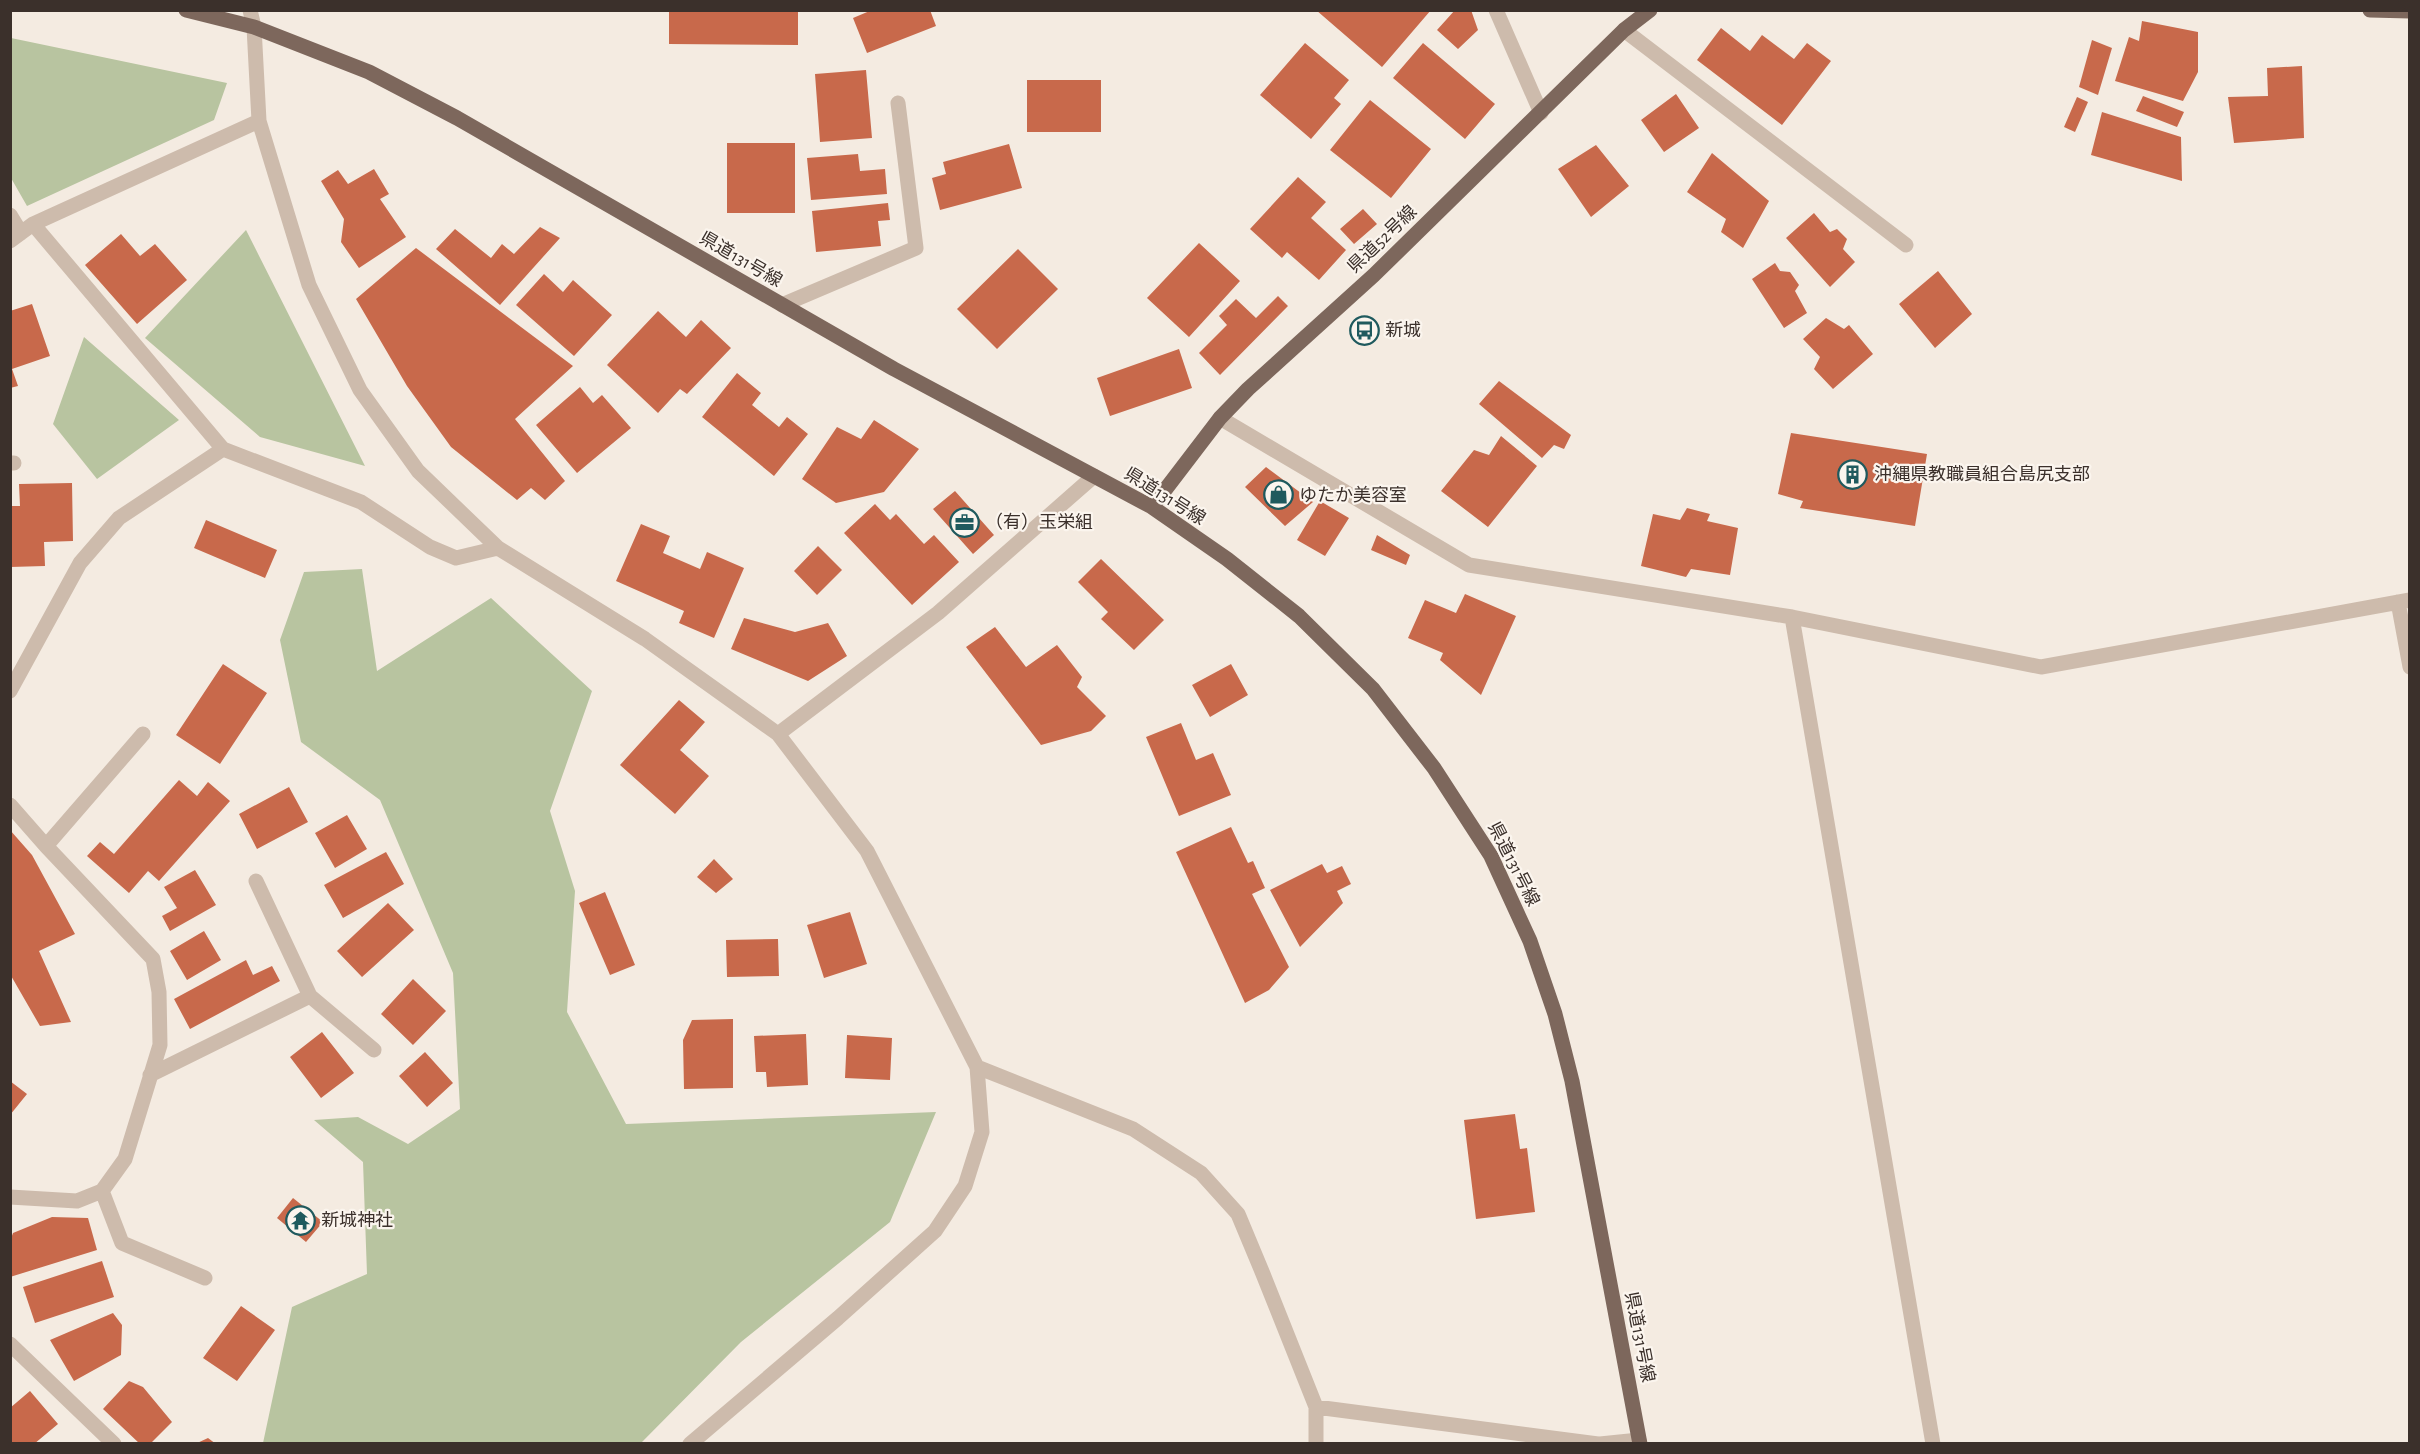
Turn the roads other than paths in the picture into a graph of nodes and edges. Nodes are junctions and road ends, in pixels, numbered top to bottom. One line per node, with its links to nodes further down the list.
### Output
1 (186, 10): 7 (main road, 県道131号線)
2 (250, 10): 7 (street)
3 (1496, 10): 10 (street)
4 (1650, 10): 8 (main road, 県道52号線)
5 (2370, 10): 6 (main road)
6 (2409, 11)
7 (254, 27): 11 (street); 15 (main road, 県道131号線)
8 (1624, 30): 10 (main road, 県道52号線); 14 (street)
9 (898, 103): 15 (street)
10 (1541, 113): 16 (main road, 県道52号線)
11 (260, 122): 13 (street); 20 (street)
12 (10, 215): 13 (street)
13 (22, 233): 17 (street)
14 (1906, 245)
15 (782, 305): 18 (main road, 県道131号線)
16 (1220, 418): 19 (main road, 県道52号線); 22 (street)
17 (223, 449): 20 (street); 24 (street)
18 (1094, 476): 19 (main road, 県道131号線); 26 (street)
19 (1152, 507): 39 (main road, 県道131号線)
20 (498, 548): 26 (street)
21 (2404, 601): 22 (street); 23 (street)
22 (1792, 616): 44 (street)
23 (2409, 667)
24 (10, 691)
25 (144, 734): 28 (street)
26 (777, 734): 32 (street)
27 (10, 805): 28 (street)
28 (46, 846): 33 (street)
29 (256, 881): 30 (street)
30 (310, 996): 31 (street); 33 (street)
31 (374, 1050)
32 (977, 1067): 38 (street); 41 (street)
33 (150, 1075): 34 (street)
34 (102, 1191): 35 (street); 36 (street)
35 (10, 1197)
36 (205, 1278)
37 (10, 1344): 40 (street)
38 (1316, 1407): 42 (street); 43 (street)
39 (1639, 1442): 43 (street)
40 (114, 1443)
41 (690, 1443)
42 (1316, 1443)
43 (1599, 1443)
44 (1933, 1443)

